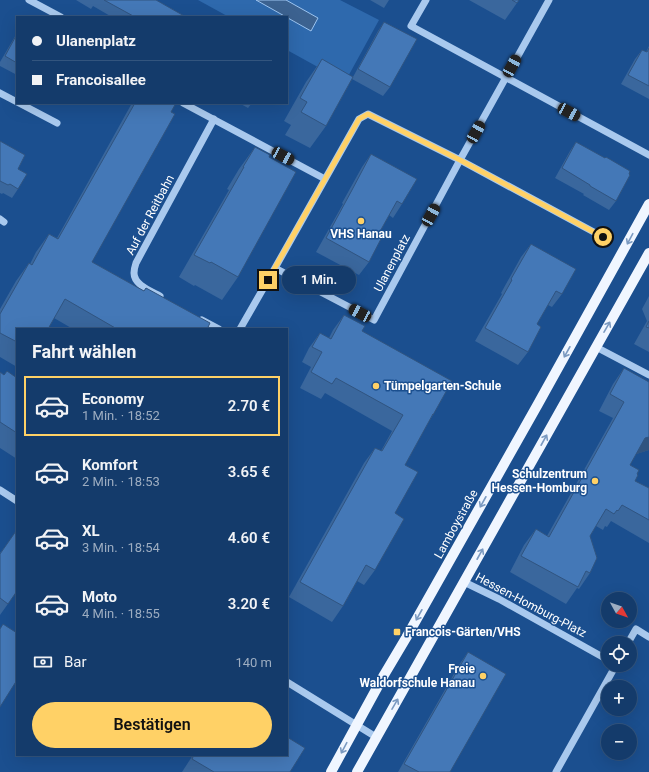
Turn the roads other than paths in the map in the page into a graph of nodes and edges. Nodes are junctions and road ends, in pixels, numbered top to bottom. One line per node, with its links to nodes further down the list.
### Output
1 (29, 0): 4 (street)
2 (426, 0): 5 (street)
3 (549, 0): 5 (street, Ulanenplatz)
4 (59, 16)
5 (506, 78): 12 (street); 13 (street, Ulanenplatz)
6 (0, 93): 7 (street)
7 (16, 101)
8 (22, 104): 11 (street)
9 (185, 104): 10 (street)
10 (214, 119): 14 (street); 19 (street, Auf der Reitbahn)
11 (57, 123)
12 (649, 155)
13 (460, 160): 14 (street); 16 (street); 18 (street, Ulanenplatz)
14 (325, 179): 18 (street)
15 (649, 204): 33 (main road, Lamboystraße, one-way to 33)
16 (603, 237)
17 (649, 253): 23 (main road, one-way to 17)
18 (275, 268): 22 (street)
19 (164, 298)
20 (198, 318): 21 (street)
21 (216, 328)
22 (241, 328)
23 (596, 347): 24 (street); 27 (main road, one-way to 23)
24 (649, 375)
25 (0, 490): 26 (street)
26 (16, 500)
27 (464, 582): 30 (street, Hessen-Homburg-Platz); 34 (main road, one-way to 27)
28 (632, 636): 29 (street)
29 (649, 637)
30 (601, 656)
31 (612, 672): 37 (street)
32 (288, 683): 33 (street)
33 (356, 725): 34 (street); 35 (main road, Lamboystraße, one-way to 35)
34 (376, 737): 36 (main road)
35 (331, 772)
36 (357, 772)
37 (556, 772)

